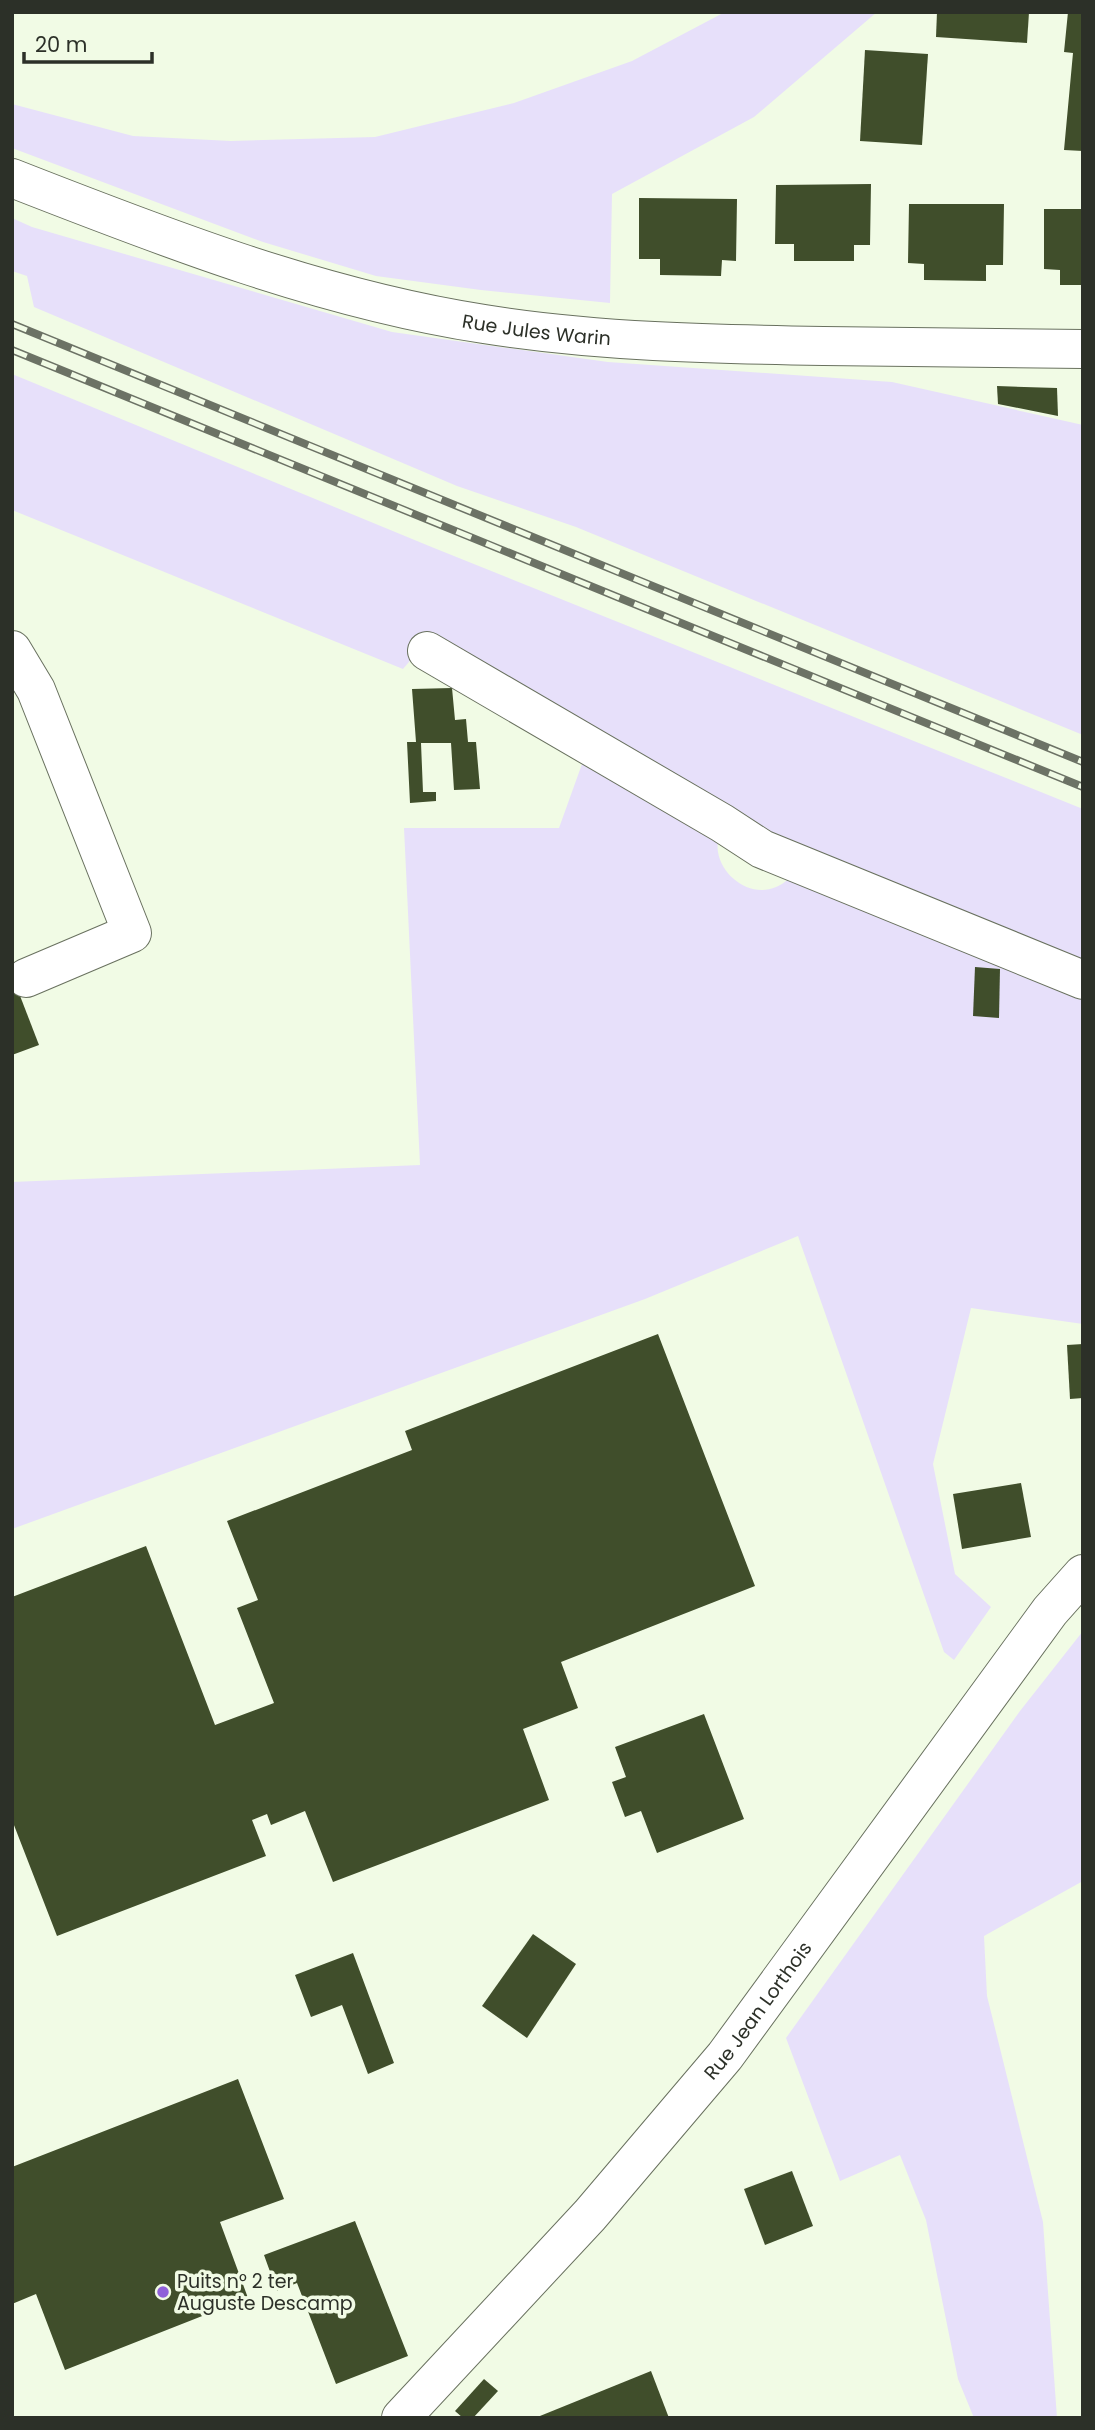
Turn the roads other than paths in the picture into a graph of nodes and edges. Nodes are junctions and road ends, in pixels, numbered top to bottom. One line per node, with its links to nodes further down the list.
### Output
1 (12, 178): 2 (street, Rue Jules Warin)
2 (1083, 349)
3 (12, 650): 5 (street)
4 (427, 652): 6 (street)
5 (26, 978)
6 (1083, 980)
7 (1083, 1574): 8 (street, Rue Jean Lorthois)
8 (401, 2418)

